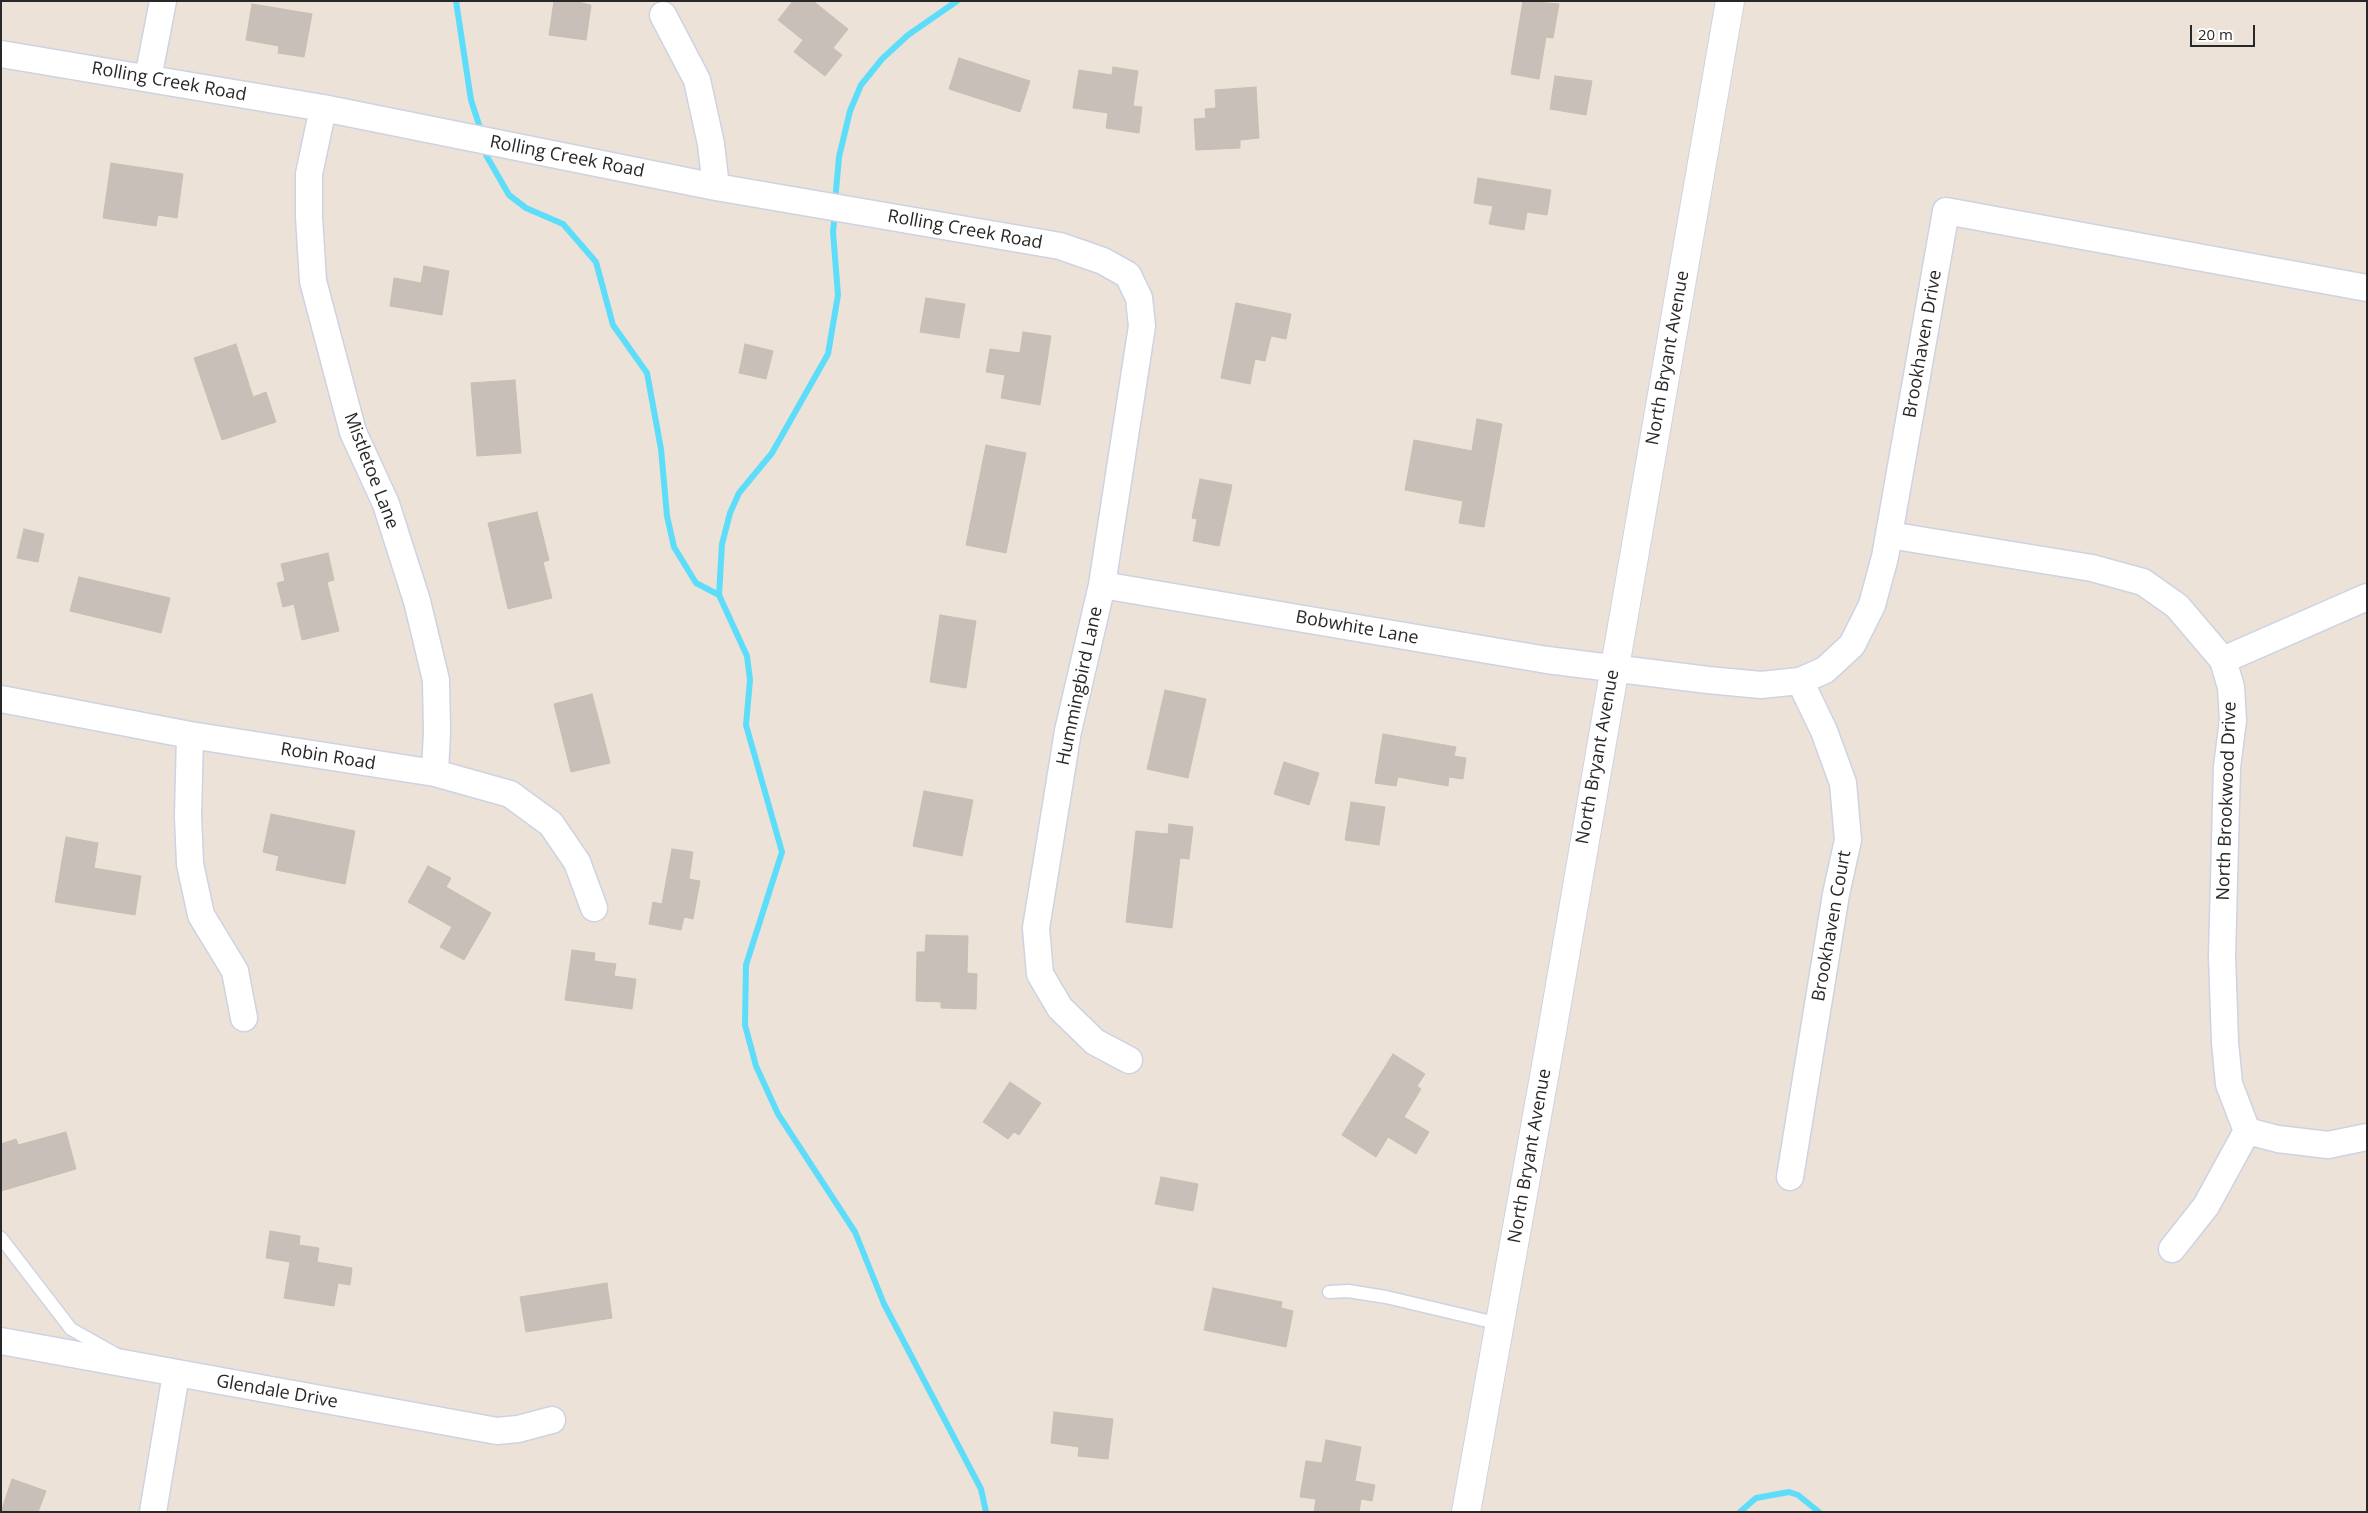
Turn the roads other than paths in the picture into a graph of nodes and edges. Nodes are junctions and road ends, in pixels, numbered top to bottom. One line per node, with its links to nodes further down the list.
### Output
1 (163, 1): 5 (street)
2 (1730, 1): 14 (street, North Bryant Avenue)
3 (662, 16): 7 (street)
4 (1, 54): 5 (street, Rolling Creek Road)
5 (148, 78): 6 (street, Rolling Creek Road)
6 (323, 108): 7 (street, Rolling Creek Road); 18 (street, Mistletoe Lane)
7 (716, 187): 8 (street, Rolling Creek Road)
8 (1128, 275): 11 (street, Hummingbird Lane)
9 (2367, 288): 10 (street, Brookhaven Drive)
10 (1889, 535): 13 (street, North Brookwood Drive); 15 (street, Brookhaven Drive)
11 (1102, 585): 14 (street, Bobwhite Lane); 21 (street, Hummingbird Lane)
12 (2367, 597): 13 (street)
13 (2223, 660): 22 (street, North Brookwood Drive)
14 (1614, 667): 15 (street, Brookhaven Drive); 28 (street, North Bryant Avenue)
15 (1800, 681): 24 (street, Brookhaven Court)
16 (1, 700): 17 (street, Robin Road)
17 (190, 735): 18 (street, Robin Road); 20 (street)
18 (435, 773): 19 (street, Robin Road)
19 (594, 908)
20 (244, 1018)
21 (1130, 1060)
22 (2247, 1131): 23 (street); 26 (street)
23 (2367, 1137)
24 (1790, 1177)
25 (1, 1238): 30 (lane)
26 (2172, 1249)
27 (1329, 1292): 28 (lane)
28 (1500, 1324): 34 (street, North Bryant Avenue)
29 (1, 1341): 30 (street, Glendale Drive)
30 (131, 1365): 31 (street, Glendale Drive)
31 (176, 1374): 32 (street, Glendale Drive); 33 (street)
32 (552, 1420)
33 (153, 1512)
34 (1466, 1512)

